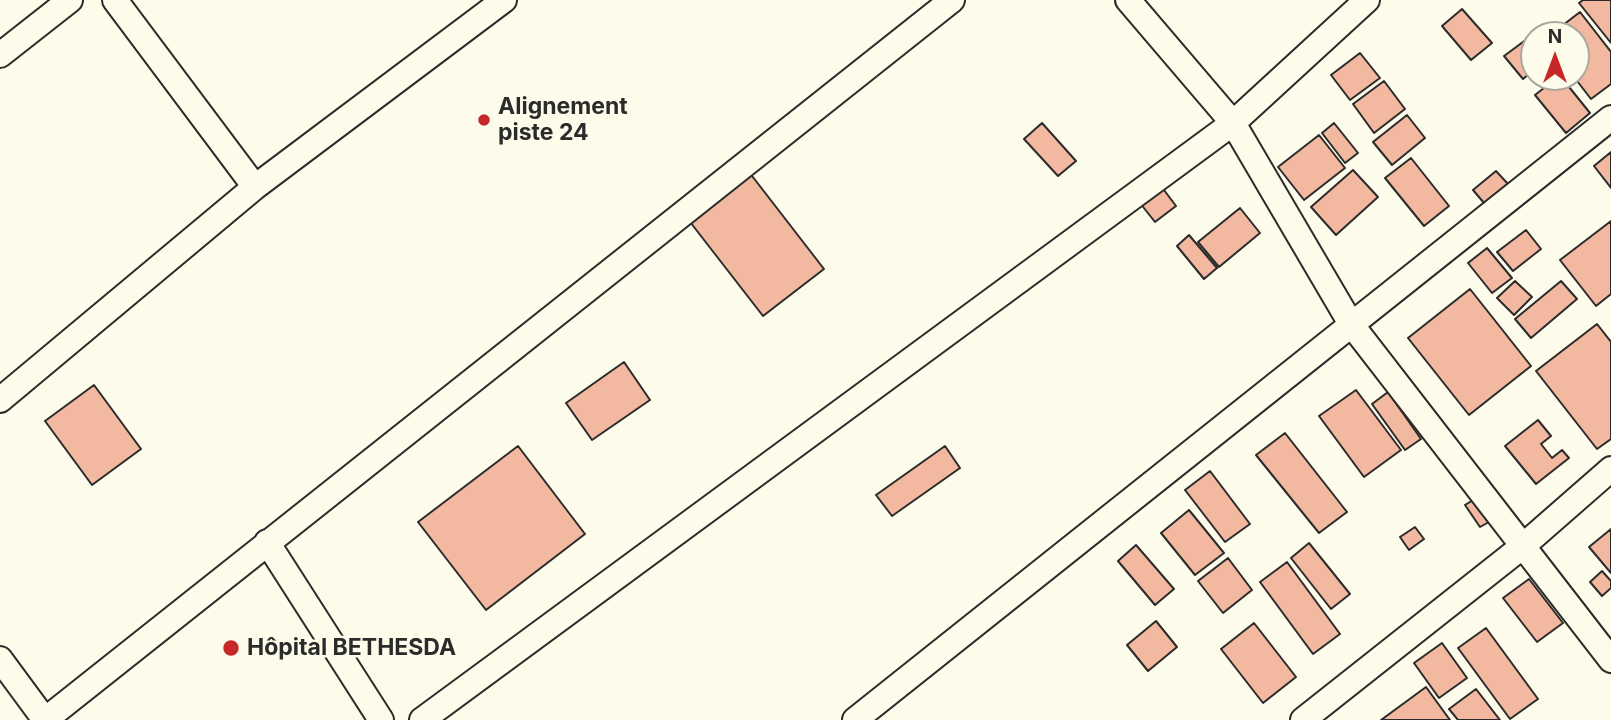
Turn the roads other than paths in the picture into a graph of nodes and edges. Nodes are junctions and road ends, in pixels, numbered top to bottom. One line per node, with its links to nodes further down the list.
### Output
1 (70, 0): 7 (street)
2 (115, 0): 10 (street)
3 (503, 0): 10 (street)
4 (953, 0): 14 (street)
5 (1128, 0): 9 (street)
6 (1367, 0): 9 (street)
7 (0, 54)
8 (1611, 118): 11 (street)
9 (1233, 123): 11 (street); 20 (street)
10 (255, 187): 12 (street)
11 (1351, 324): 15 (street); 21 (street)
12 (0, 400)
13 (1611, 469): 15 (street)
14 (267, 542): 18 (street); 19 (street)
15 (1523, 546): 17 (street); 22 (street)
16 (0, 659): 18 (street)
17 (1611, 660)
18 (45, 720)
19 (381, 720)
20 (422, 720)
21 (855, 720)
22 (1303, 720)

